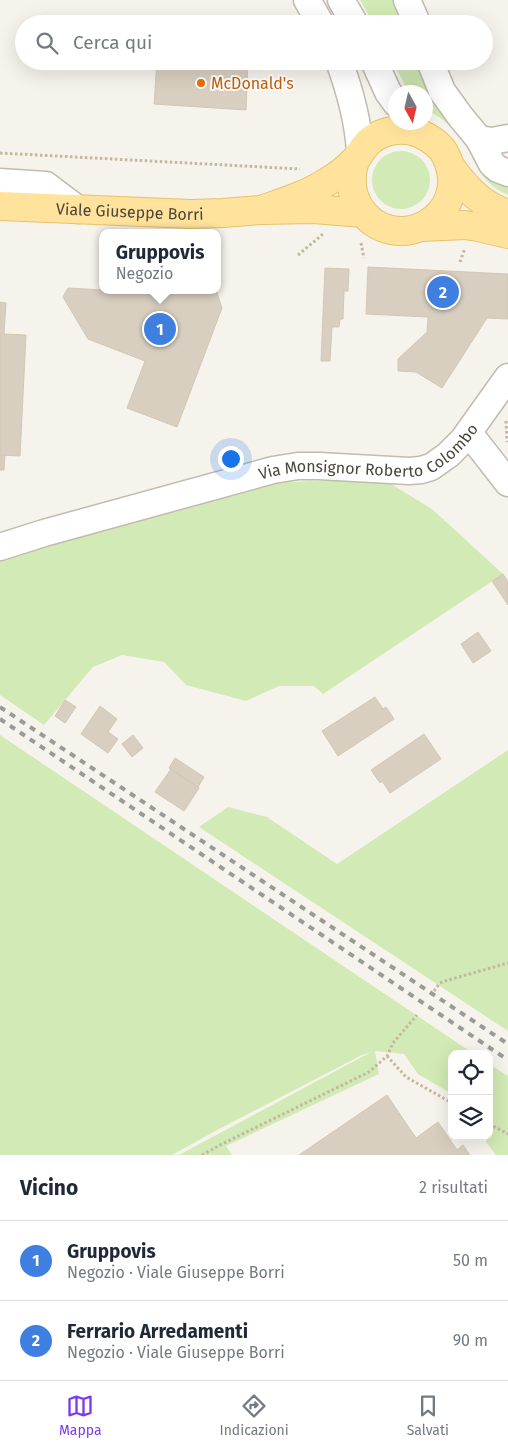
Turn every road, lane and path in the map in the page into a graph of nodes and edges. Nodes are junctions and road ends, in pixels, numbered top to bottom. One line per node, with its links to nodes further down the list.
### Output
1 (307, 0): 3 (street)
2 (341, 0): 4 (street)
3 (316, 15)
4 (350, 15)
5 (342, 70): 12 (street)
6 (378, 70): 8 (street)
7 (434, 70): 10 (street)
8 (388, 92)
9 (422, 131): 12 (main road, Viale Giuseppe Borri); 13 (main road, Viale Giuseppe Borri)
10 (499, 143): 15 (street)
11 (0, 153): 14 (path)
12 (358, 156): 19 (main road, Viale Giuseppe Borri); 21 (main road)
13 (450, 166): 20 (main road, Viale Giuseppe Borri); 22 (main road, Viale Giuseppe Borri)
14 (303, 170)
15 (508, 173)
16 (0, 182): 18 (street)
17 (0, 206): 18 (main road, Viale Giuseppe Borri)
18 (79, 210): 19 (main road, Viale Giuseppe Borri)
19 (261, 210): 21 (main road, Viale Giuseppe Borri)
20 (508, 214)
21 (362, 225): 22 (main road, Viale Giuseppe Borri); 26 (path)
22 (422, 227): 24 (main road, Viale Giuseppe Borri)
23 (323, 234): 25 (path)
24 (508, 234)
25 (298, 254)
26 (364, 258)
27 (508, 376): 29 (street, Via Monsignor Roberto Colombo)
28 (506, 417): 30 (path)
29 (468, 433): 31 (street); 32 (street, Via Monsignor Roberto Colombo)
30 (508, 448)
31 (508, 483)
32 (0, 547)
33 (508, 963): 34 (path)
34 (434, 992)
35 (417, 1015): 36 (path)
36 (387, 1056): 37 (path); 40 (path)
37 (448, 1101)
38 (493, 1126): 39 (path)
39 (508, 1134)
40 (202, 1155)

